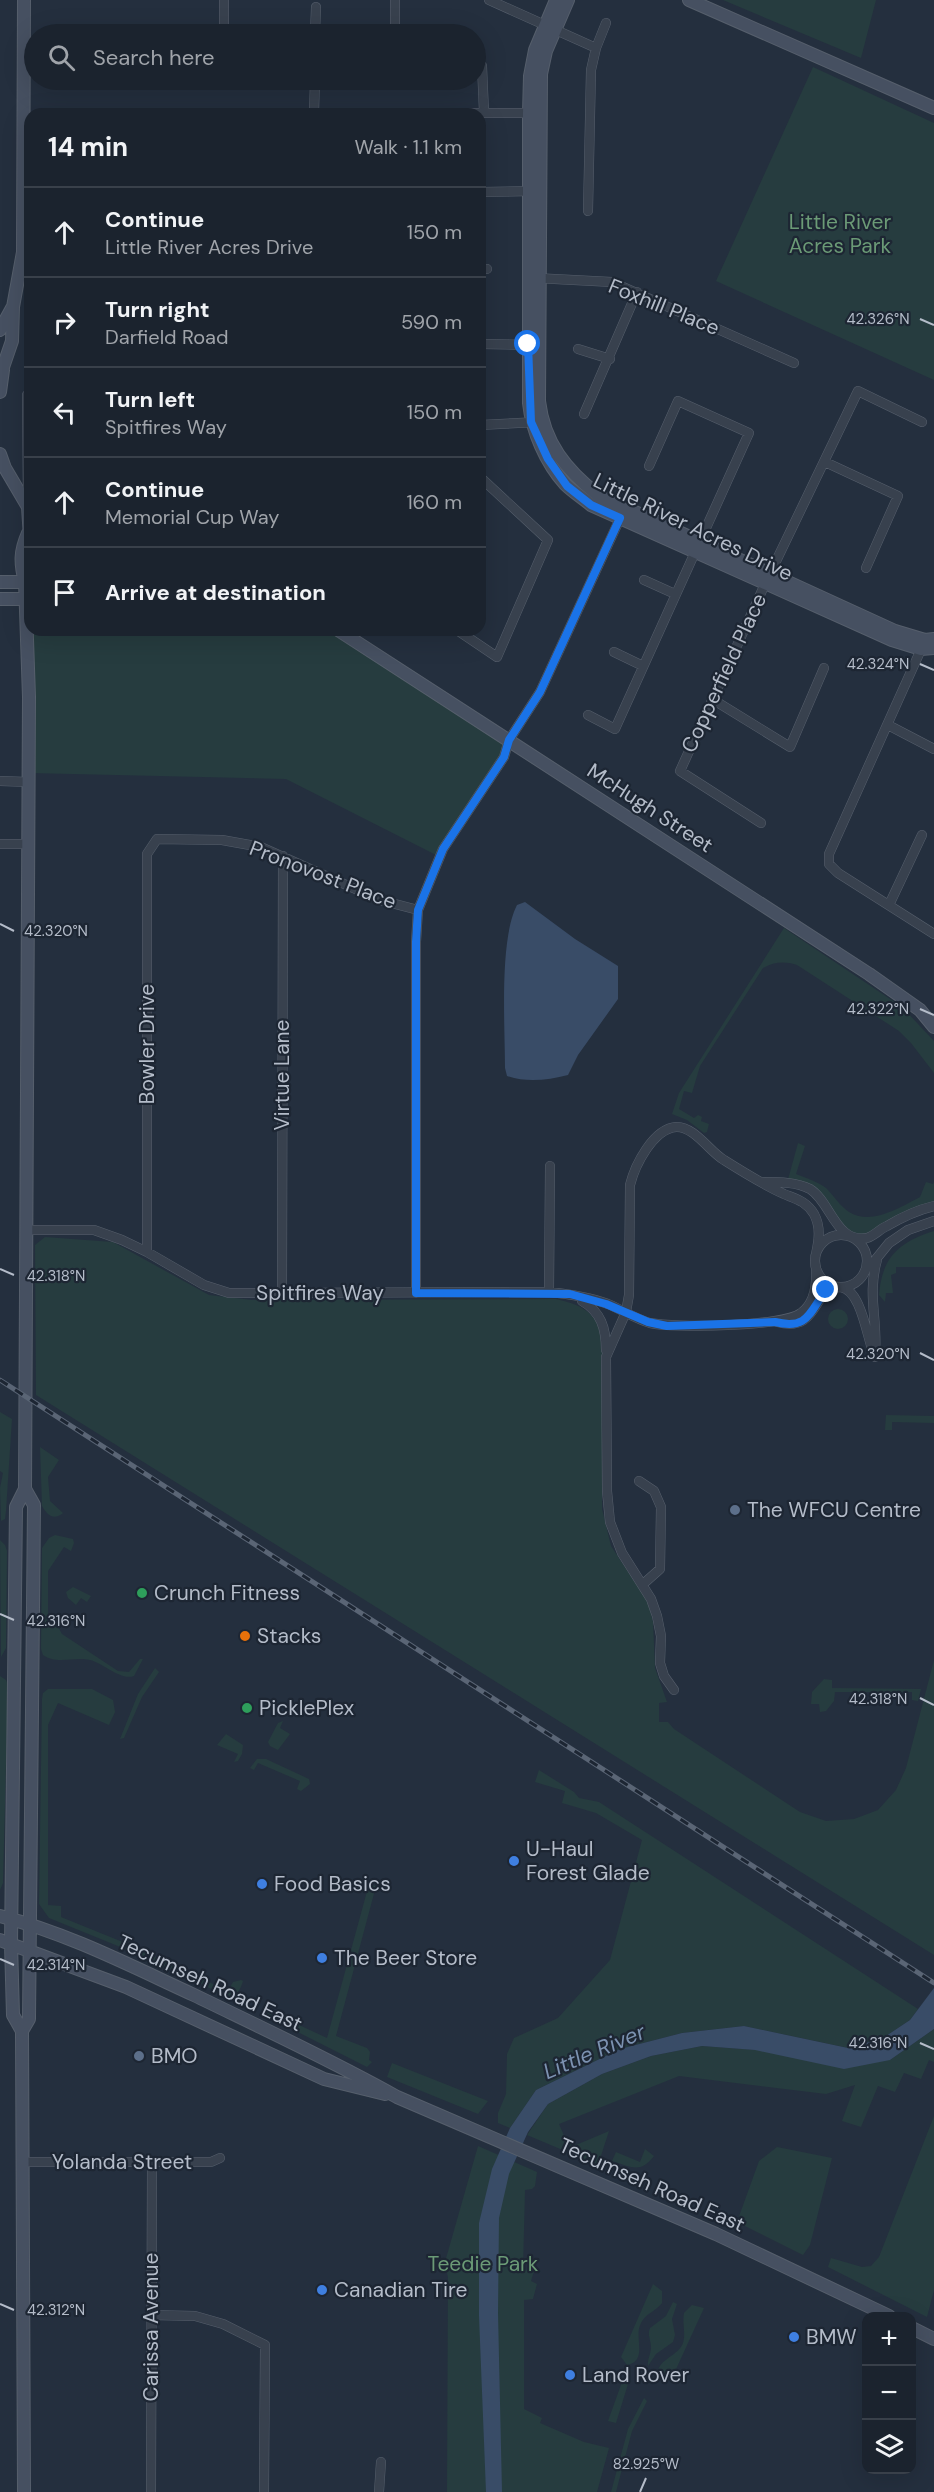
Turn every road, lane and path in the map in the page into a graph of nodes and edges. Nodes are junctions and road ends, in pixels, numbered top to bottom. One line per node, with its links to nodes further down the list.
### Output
1 (24, 0): 27 (street)
2 (224, 0): 10 (street)
3 (395, 0): 12 (street)
4 (489, 0): 13 (street)
5 (556, 0): 13 (street, Little River Acres Drive)
6 (568, 0): 13 (street, Little River Acres Drive)
7 (689, 0): 19 (street)
8 (316, 7): 11 (street)
9 (606, 23): 14 (street)
10 (224, 24)
11 (315, 24)
12 (395, 24)
13 (550, 27): 14 (street); 21 (street, Little River Acres Drive)
14 (596, 48): 24 (street)
15 (315, 90): 17 (street)
16 (483, 90): 18 (street)
17 (314, 108)
18 (484, 108)
19 (934, 108)
20 (486, 112): 21 (street)
21 (534, 113): 22 (street, Little River Acres Drive)
22 (533, 191): 23 (street); 25 (street, Little River Acres Drive)
23 (486, 192)
24 (588, 211)
25 (534, 278): 26 (street, Foxhill Place); 30 (street, Little River Acres Drive)
26 (637, 292): 32 (street); 33 (street, Foxhill Place)
27 (6, 307): 28 (street); 34 (street)
28 (0, 330)
29 (486, 344): 30 (street)
30 (533, 344): 37 (street, Little River Acres Drive)
31 (578, 349): 32 (street)
32 (610, 359): 36 (street)
33 (794, 363)
34 (1, 373): 35 (street)
35 (0, 392)
36 (584, 414)
37 (536, 422): 39 (street); 45 (street, Little River Acres Drive)
38 (922, 422): 41 (street, Copperfield Place)
39 (486, 424)
40 (0, 454): 44 (street)
41 (825, 462): 48 (street); 50 (street, Copperfield Place)
42 (649, 466): 47 (street)
43 (486, 483): 60 (street)
44 (24, 500)
45 (623, 513): 47 (street, Little River Acres Drive); 68 (street)
46 (24, 544): 49 (street)
47 (698, 547): 50 (street, Little River Acres Drive); 54 (street, Little River Acres Drive); 55 (street)
48 (866, 568)
49 (24, 571)
50 (772, 573): 54 (street, Copperfield Place); 61 (street, Little River Acres Drive)
51 (24, 579): 53 (street)
52 (644, 580): 55 (street)
53 (0, 582)
54 (765, 585): 61 (street, Little River Acres Drive); 65 (street, Copperfield Place)
55 (675, 594): 63 (street)
56 (0, 599): 57 (street)
57 (24, 599)
58 (28, 636): 71 (street)
59 (347, 636): 68 (street, McHugh Street)
60 (466, 636)
61 (929, 644): 67 (street)
62 (614, 652): 63 (street)
63 (643, 666): 66 (street)
64 (824, 668): 65 (street)
65 (712, 699): 72 (street, Copperfield Place)
66 (588, 715)
67 (888, 725): 69 (street); 78 (street)
68 (509, 740): 79 (street); 81 (street, McHugh Street)
69 (934, 749)
70 (0, 781): 71 (street)
71 (28, 782): 76 (street)
72 (761, 823)
73 (922, 836): 78 (street)
74 (157, 839): 77 (street, Pronovost Place); 88 (street, Bowler Drive)
75 (0, 844): 76 (street)
76 (28, 844): 86 (street)
77 (283, 856): 79 (street, Pronovost Place); 95 (street, Virtue Lane)
78 (890, 905): 80 (street)
79 (418, 910): 96 (street)
80 (934, 934)
81 (934, 1027)
82 (550, 1166): 94 (street)
83 (764, 1182): 87 (street); 89 (street); 98 (street)
84 (934, 1206): 87 (street)
85 (934, 1221): 90 (street)
86 (27, 1230): 88 (street, Spitfires Way); 102 (street)
87 (854, 1236): 89 (street); 92 (street)
88 (147, 1252): 95 (street, Spitfires Way)
89 (816, 1254): 91 (street)
90 (877, 1260): 92 (street); 93 (street)
91 (816, 1267): 93 (street); 99 (street)
92 (866, 1270): 93 (street)
93 (839, 1287): 99 (street, Spitfires Way)
94 (549, 1292): 96 (street, Spitfires Way); 97 (street, Spitfires Way)
95 (282, 1293): 96 (street, Spitfires Way)
96 (416, 1293)
97 (570, 1294): 98 (street, Spitfires Way); 100 (street)
98 (626, 1312): 99 (street, Spitfires Way); 100 (street)
99 (775, 1322)
100 (606, 1357): 103 (street)
101 (639, 1481): 103 (street)
102 (25, 1489): 105 (street); 106 (street)
103 (642, 1585): 104 (street)
104 (674, 1690)
105 (6, 1917): 106 (street, Tecumseh Road East); 107 (street)
106 (29, 1925): 108 (street); 110 (street, Tecumseh Road East)
107 (5, 1942): 108 (street, Tecumseh Road East); 109 (street)
108 (29, 1950): 109 (street); 110 (street, Tecumseh Road East)
109 (22, 2031): 113 (street)
110 (398, 2097): 114 (street, Tecumseh Road East)
111 (220, 2158): 112 (street, Yolanda Street)
112 (152, 2161): 113 (street, Yolanda Street); 115 (street, Carissa Avenue)
113 (23, 2162): 119 (street)
114 (880, 2312)
115 (151, 2315): 120 (street, Carissa Avenue); 121 (street)
116 (916, 2330): 117 (street)
117 (934, 2339)
118 (381, 2462): 122 (street)
119 (24, 2492)
120 (151, 2492)
121 (264, 2492)
122 (379, 2492)

